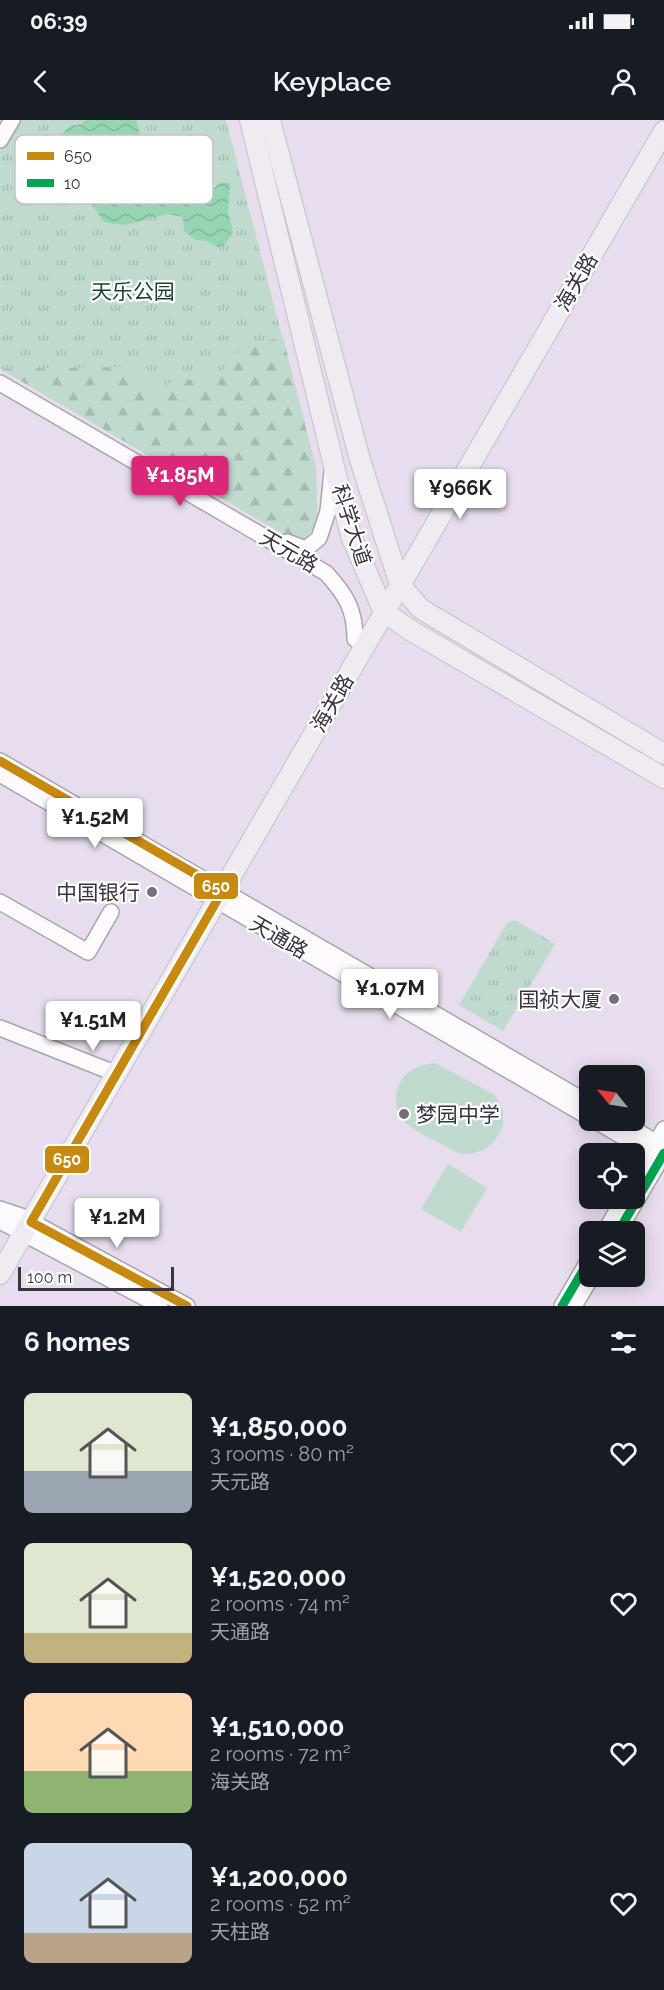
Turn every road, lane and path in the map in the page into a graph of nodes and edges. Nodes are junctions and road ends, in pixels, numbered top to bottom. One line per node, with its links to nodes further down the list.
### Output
1 (12, 120): 6 (street)
2 (250, 120): 9 (main road, 科学大道)
3 (270, 120): 10 (main road, 科学大道)
4 (658, 120): 10 (main road, 海关路)
5 (664, 131): 10 (main road, 海关路)
6 (0, 140)
7 (0, 374): 9 (street, 天元路)
8 (0, 383): 12 (street, 天元路)
9 (333, 463): 11 (main road, 科学大道)
10 (398, 577): 11 (main road, 海关路); 13 (main road, 科学大道)
11 (381, 606): 12 (main road, 海关路); 16 (main road); 17 (main road, 海关路)
12 (356, 639): 17 (main road, 海关路)
13 (664, 754)
14 (0, 761): 17 (street, 天通路)
15 (0, 774): 17 (street, 天通路)
16 (664, 778)
17 (215, 892): 21 (main road, 海关路); 22 (street, 天通路); 23 (street, 天通路)
18 (0, 902): 19 (street)
19 (111, 912)
20 (0, 1028): 21 (street)
21 (111, 1071): 31 (main road, 海关路)
22 (579, 1098)
23 (579, 1111)
24 (664, 1129): 27 (street)
25 (617, 1131): 27 (street)
26 (633, 1131): 27 (street)
27 (659, 1151): 28 (street); 30 (street)
28 (645, 1167)
29 (0, 1209): 31 (street)
30 (624, 1221)
31 (18, 1224): 32 (main road, 海关路); 33 (main road, 海关路); 36 (street); 37 (street)
32 (0, 1252)
33 (0, 1274)
34 (579, 1277): 38 (street)
35 (585, 1287): 39 (street)
36 (160, 1306)
37 (187, 1306)
38 (562, 1306)
39 (574, 1306)

